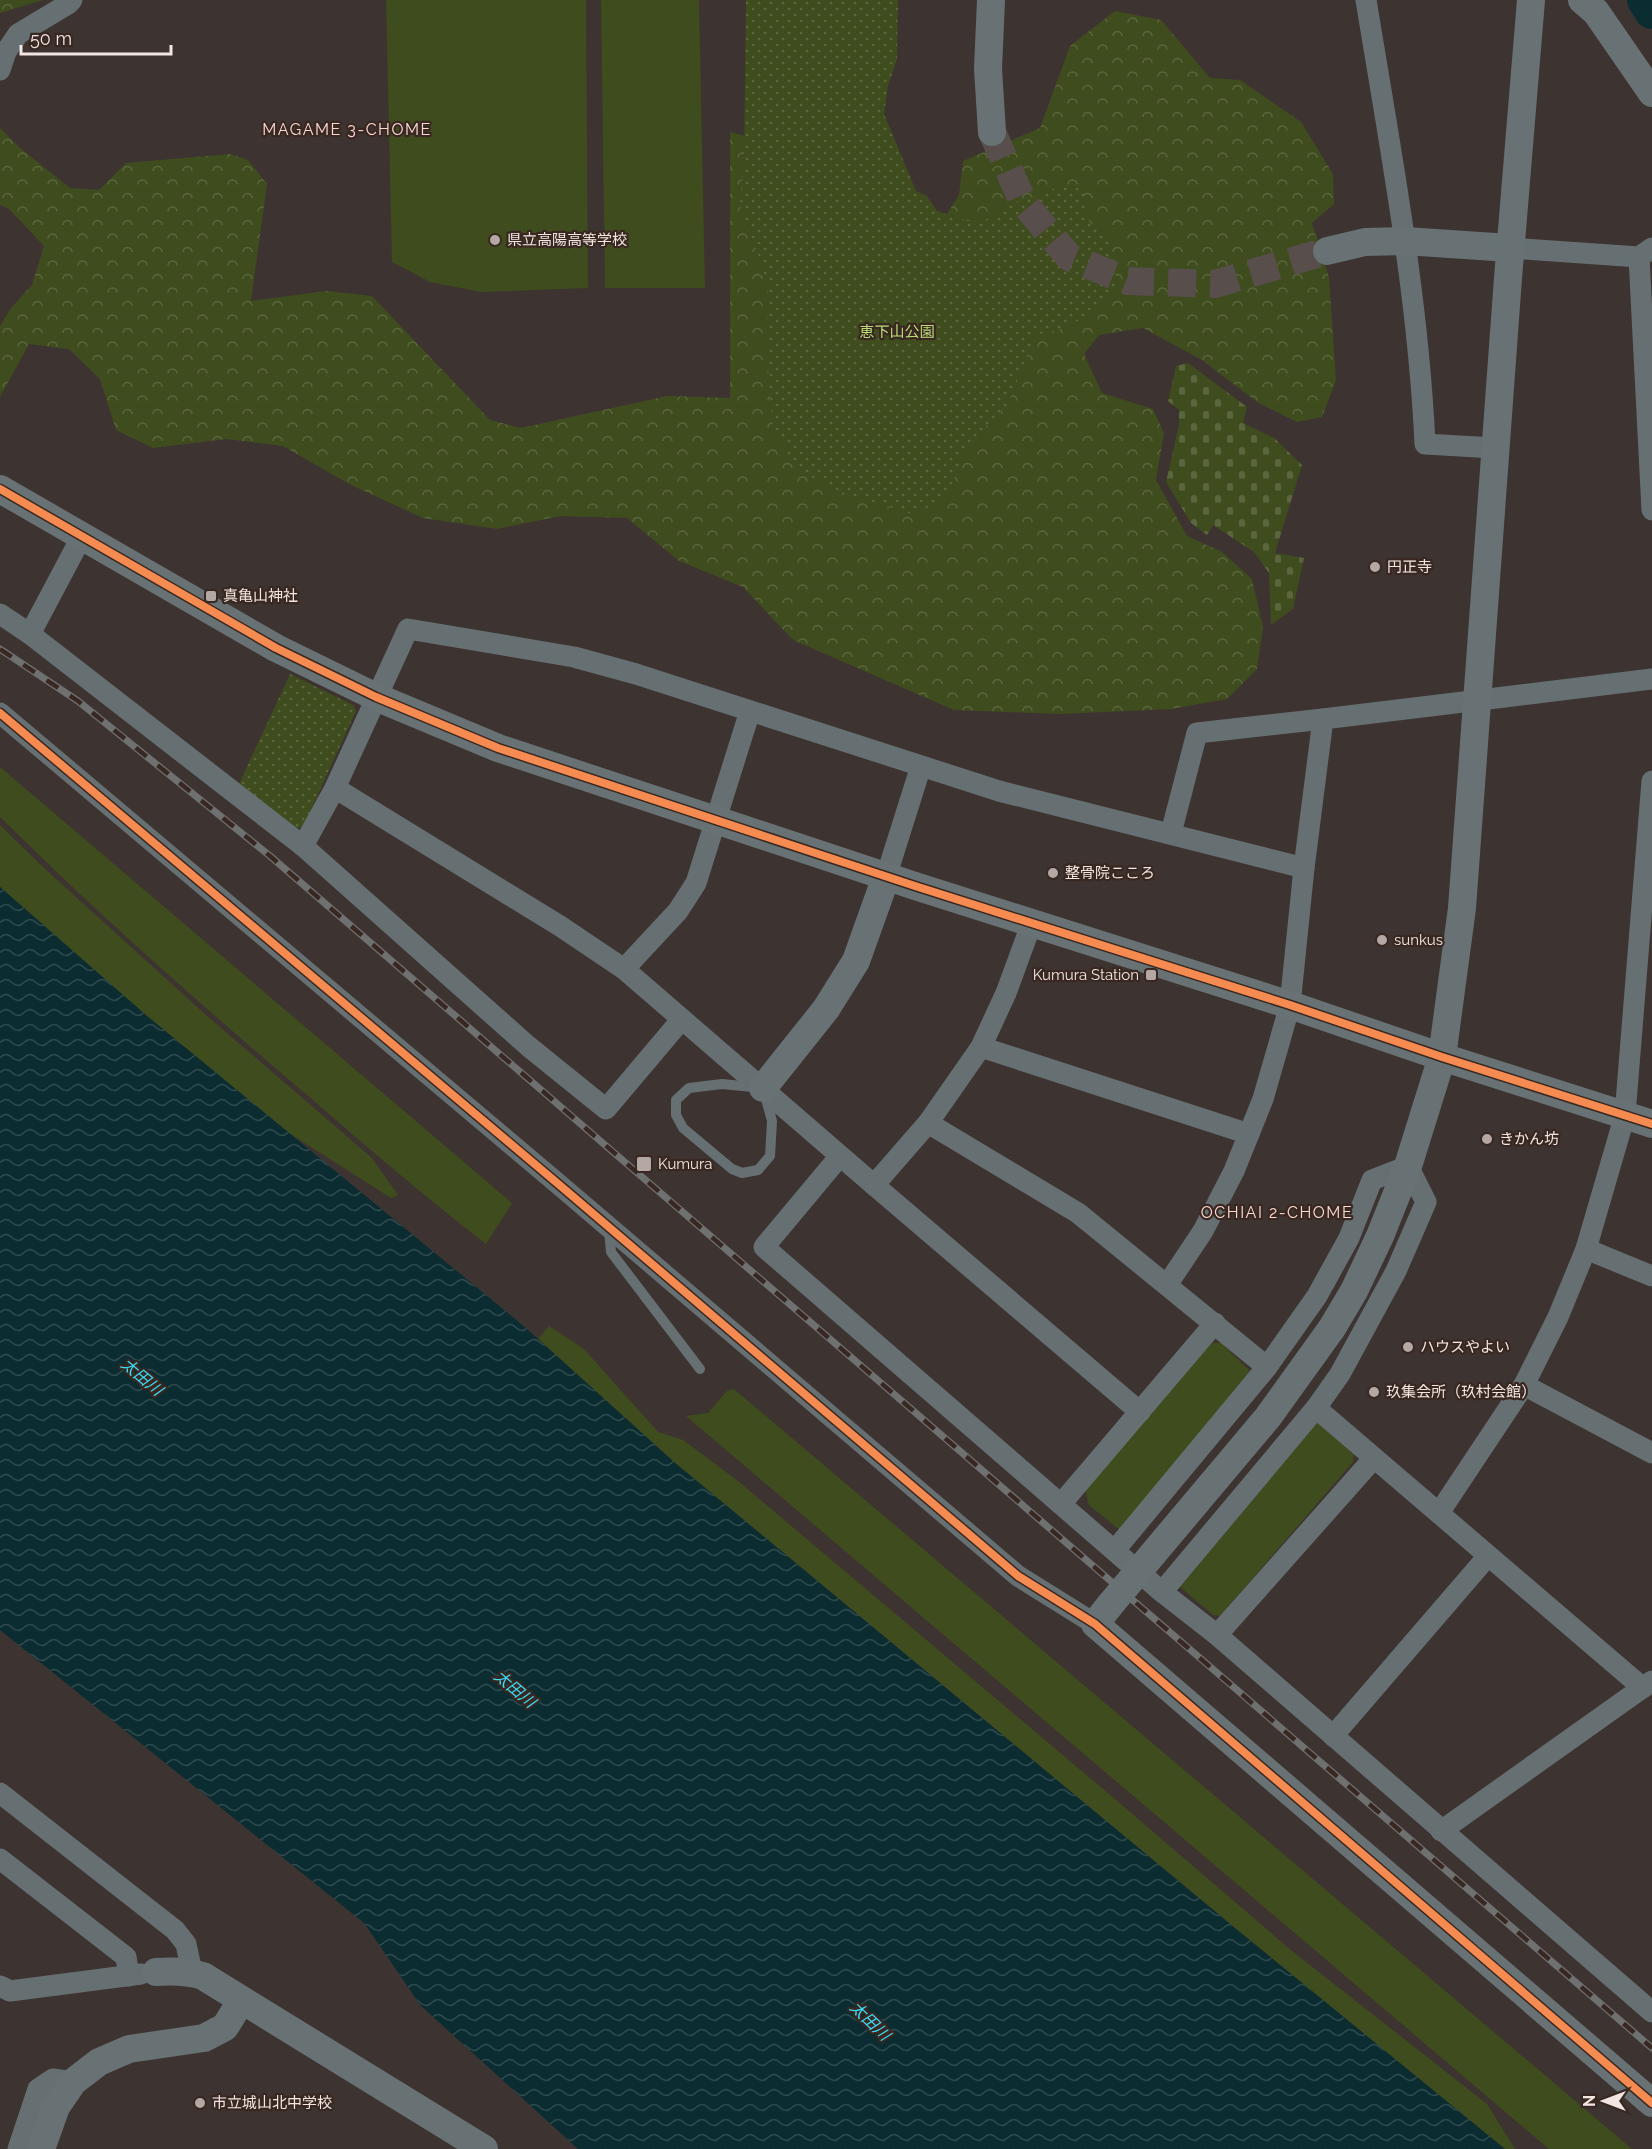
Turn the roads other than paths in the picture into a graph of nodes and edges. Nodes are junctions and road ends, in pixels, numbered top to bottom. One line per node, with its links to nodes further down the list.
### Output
1 (72, 0): 6 (street)
2 (991, 0): 8 (street)
3 (1366, 0): 9 (street)
4 (1531, 0): 10 (street)
5 (1582, 0): 7 (street)
6 (0, 70)
7 (1652, 93)
8 (992, 132)
9 (1405, 241): 10 (street); 11 (street); 13 (street)
10 (1510, 248): 12 (street); 13 (street)
11 (1327, 251)
12 (1646, 253): 15 (street)
13 (1495, 448): 21 (street)
14 (0, 489): 16 (street)
15 (1652, 510)
16 (82, 536): 18 (street); 20 (street)
17 (0, 614): 18 (street)
18 (30, 634): 30 (street)
19 (1652, 679): 21 (street)
20 (376, 697): 22 (street); 27 (street); 28 (street)
21 (1476, 699): 24 (street); 39 (street)
22 (750, 711): 25 (street); 28 (street)
23 (0, 713): 48 (street)
24 (1323, 719): 29 (street); 31 (street)
25 (921, 766): 29 (street); 32 (street)
26 (1652, 781): 35 (street)
27 (335, 788): 30 (street); 34 (street)
28 (715, 820): 32 (street); 34 (street)
29 (1171, 833): 31 (street)
30 (303, 846): 37 (street)
31 (1304, 868): 36 (street)
32 (886, 877): 33 (street); 40 (street)
33 (1032, 925): 36 (street); 38 (street)
34 (624, 969): 37 (street)
35 (1644, 969): 41 (street)
36 (1290, 1005): 39 (street); 44 (street)
37 (682, 1019): 40 (street)
38 (981, 1047): 42 (street); 44 (street)
39 (1442, 1057): 41 (street); 46 (street)
40 (763, 1088): 40 (lane); 45 (street)
41 (1625, 1115): 43 (street); 49 (street)
42 (928, 1123): 47 (street); 51 (street)
43 (1652, 1125)
44 (1249, 1134): 51 (street)
45 (840, 1156): 47 (street); 60 (street)
46 (1408, 1166): 53 (street); 56 (street); 65 (street, bridge)
47 (874, 1185): 57 (street)
48 (609, 1227): 54 (lane); 65 (street)
49 (1586, 1249): 50 (street); 55 (street)
50 (1652, 1276)
51 (1167, 1285): 52 (street)
52 (1215, 1323): 53 (street); 57 (street)
53 (1267, 1367): 62 (street)
54 (700, 1369)
55 (1524, 1385): 58 (street); 61 (street)
56 (1316, 1408): 59 (street); 64 (street)
57 (1140, 1412): 60 (street)
58 (1652, 1453)
59 (1374, 1458): 61 (street); 66 (street)
60 (1061, 1504): 62 (street)
61 (1439, 1513): 63 (street)
62 (1115, 1550): 64 (street)
63 (1488, 1556): 67 (street); 68 (street)
64 (1162, 1592): 66 (street)
65 (1102, 1615): 78 (street)
66 (1217, 1635): 68 (street)
67 (1647, 1685): 70 (street)
68 (1333, 1736): 70 (street)
69 (0, 1793): 72 (street)
70 (1441, 1831): 76 (street)
71 (0, 1859): 73 (street)
72 (192, 1972): 73 (street); 75 (street)
73 (143, 1974): 74 (street)
74 (0, 1986)
75 (242, 2001): 77 (street); 81 (street)
76 (1652, 2012)
77 (74, 2082): 79 (street); 80 (street)
78 (1652, 2103)
79 (18, 2149)
80 (41, 2149)
81 (484, 2149)

